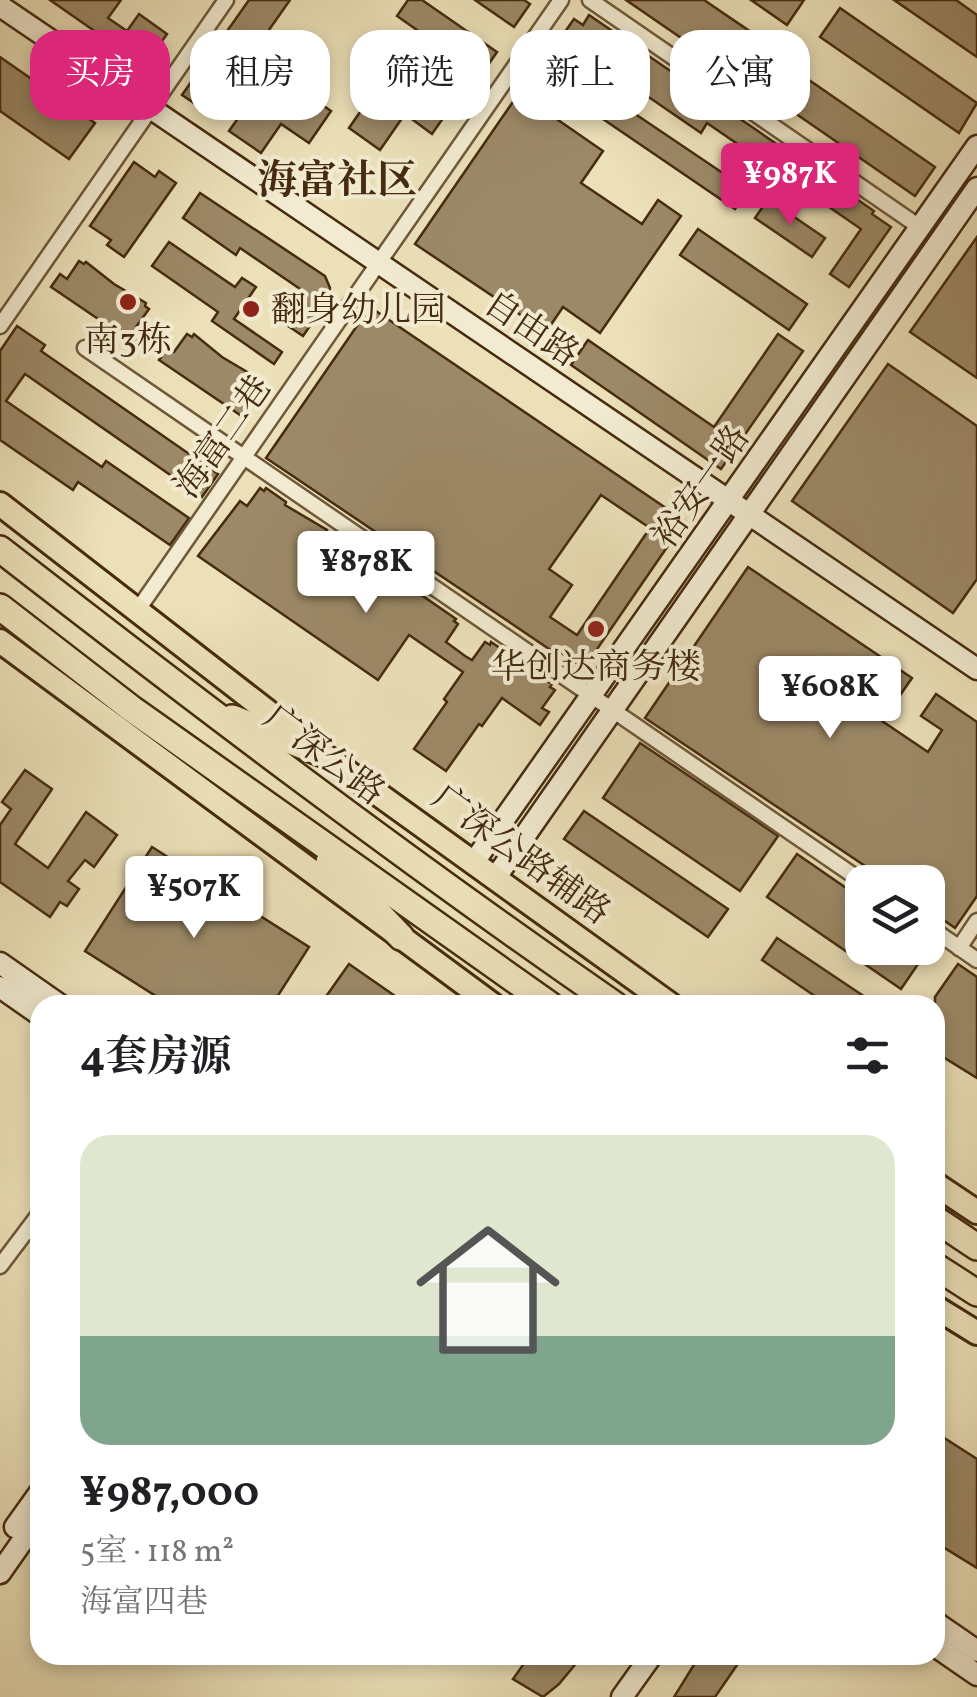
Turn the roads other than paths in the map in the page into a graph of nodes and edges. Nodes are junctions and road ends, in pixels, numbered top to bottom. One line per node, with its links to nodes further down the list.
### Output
1 (226, 0): 6 (street)
2 (562, 0): 12 (street, 海富二巷)
3 (590, 0): 11 (street)
4 (0, 6): 5 (main road, 自由路)
5 (36, 30)
6 (170, 81)
7 (143, 120): 13 (street)
8 (169, 120): 12 (main road, 自由路)
9 (977, 146): 11 (main road, 裕安一路)
10 (977, 188): 18 (main road, 裕安一路)
11 (921, 228): 16 (main road, 裕安一路)
12 (379, 263): 15 (street, 海富二巷); 16 (main road, 自由路)
13 (0, 326)
14 (85, 348): 15 (street)
15 (244, 457): 21 (street, 海富二巷); 26 (street)
16 (729, 501): 18 (main road, 自由路); 26 (main road, 裕安一路)
17 (0, 504): 21 (main road, 广深公路辅路)
18 (749, 514): 24 (main road, 自由路); 28 (main road, 裕安一路)
19 (0, 549): 27 (highway, 广深公路)
20 (0, 606): 25 (highway, 广深公路)
21 (137, 611): 29 (main road, 广深公路辅路)
22 (0, 619): 25 (highway)
23 (0, 641): 35 (main road)
24 (977, 669)
25 (92, 678): 30 (highway, 广深公路)
26 (591, 697): 28 (street); 31 (main road, 裕安一路)
27 (201, 706): 29 (highway); 44 (highway, 广深公路)
28 (612, 711): 32 (street); 33 (main road, 裕安一路)
29 (321, 753): 31 (main road, 广深公路辅路)
30 (291, 822): 35 (highway); 43 (highway, 广深公路)
31 (474, 862): 33 (main road, 广深公路辅路)
32 (845, 870)
33 (496, 877): 45 (main road, 广深公路辅路)
34 (977, 921): 37 (street)
35 (400, 937): 42 (main road)
36 (945, 938): 37 (street)
37 (958, 948): 38 (street)
38 (977, 960)
39 (0, 963): 41 (main road)
40 (0, 988): 46 (main road)
41 (46, 995)
42 (479, 995)
43 (536, 995)
44 (600, 995)
45 (657, 995)
46 (30, 1008)
47 (945, 1191): 48 (main road)
48 (977, 1212)
49 (945, 1226): 51 (highway)
50 (30, 1238): 52 (street)
51 (977, 1247)
52 (0, 1266)
53 (945, 1272): 54 (highway)
54 (977, 1293)
55 (945, 1313): 56 (main road)
56 (977, 1334)
57 (30, 1506): 59 (main road)
58 (30, 1530): 60 (main road)
59 (0, 1549)
60 (0, 1573)
61 (945, 1629): 62 (main road)
62 (977, 1651)
63 (945, 1653): 65 (main road)
64 (645, 1665): 66 (main road)
65 (977, 1675)
66 (622, 1697)

